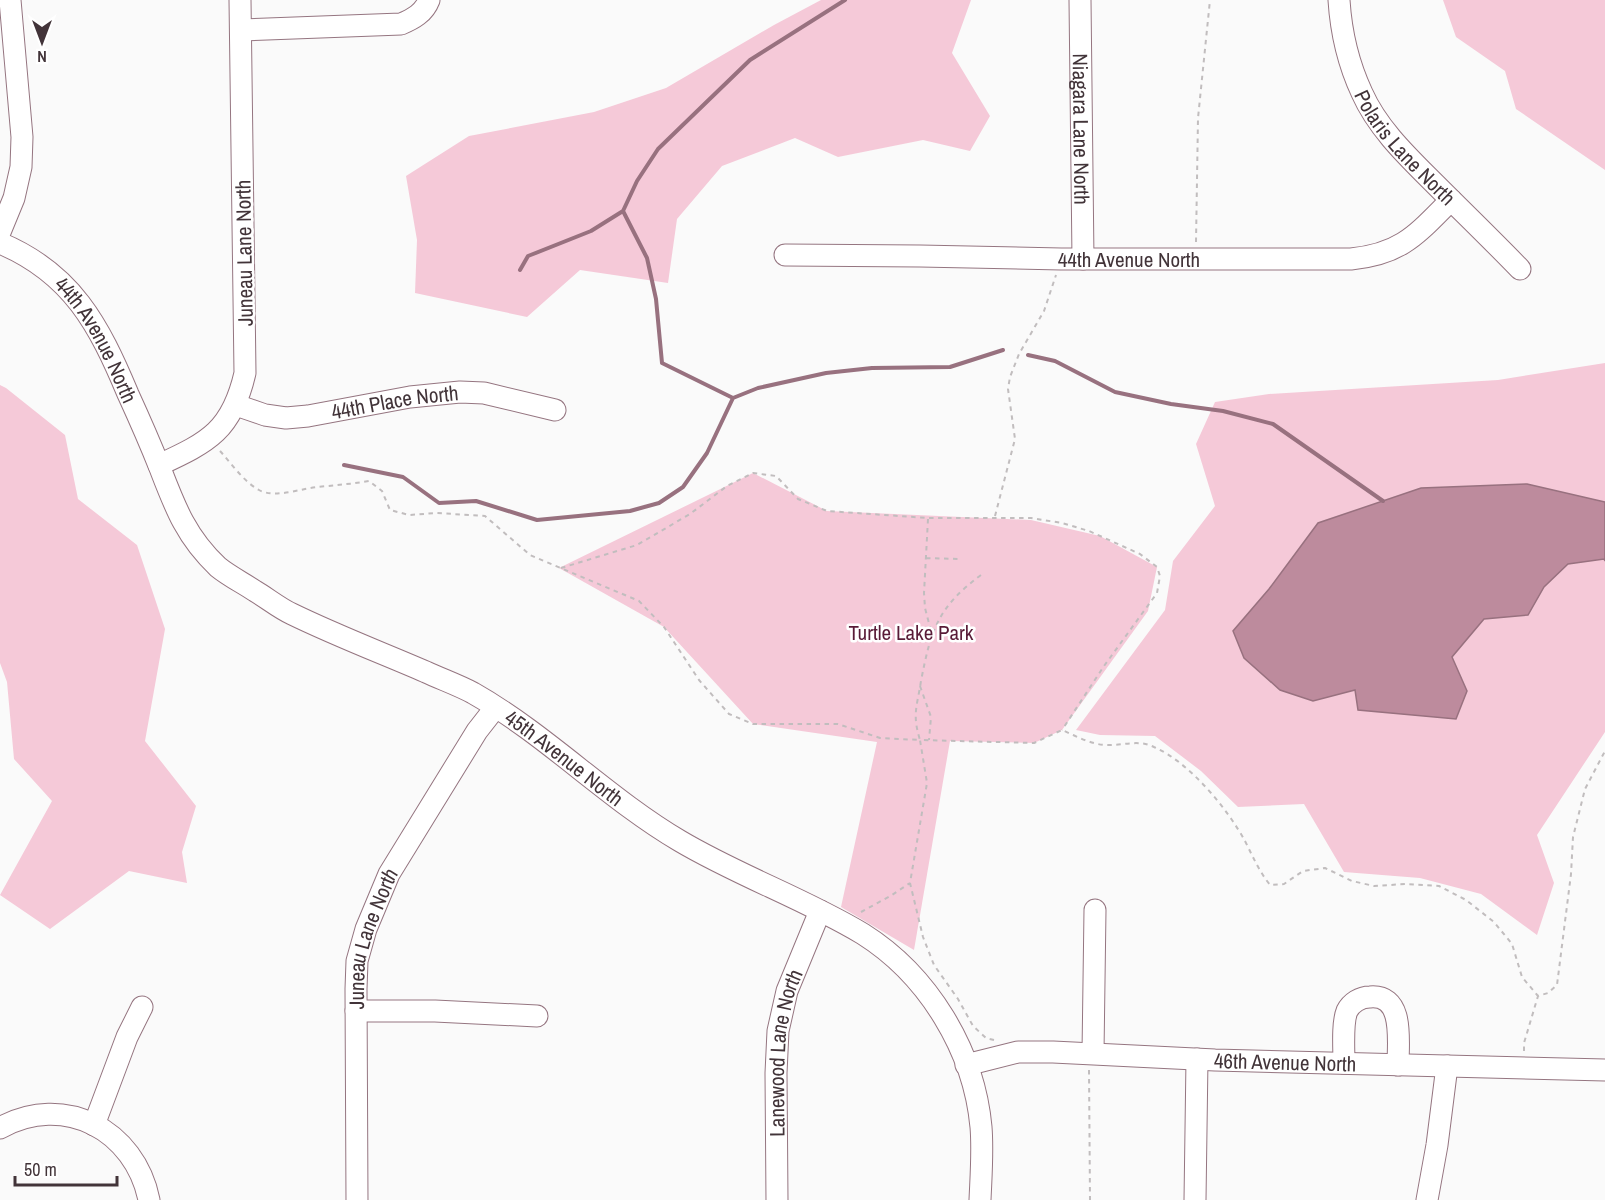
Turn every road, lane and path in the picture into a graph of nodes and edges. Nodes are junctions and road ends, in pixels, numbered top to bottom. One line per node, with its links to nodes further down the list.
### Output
1 (10, 0): 8 (street)
2 (240, 0): 7 (street, Juneau Lane North)
3 (429, 0): 7 (street)
4 (1080, 0): 14 (street, Niagara Lane North)
5 (1210, 0): 15 (path)
6 (1339, 0): 9 (street, Polaris Lane North)
7 (240, 30): 17 (street, Juneau Lane North)
8 (6, 36): 10 (street)
9 (1451, 200): 15 (street, 44th Avenue North); 16 (street, Polaris Lane North)
10 (0, 232)
11 (0, 243): 20 (street, 44th Avenue North)
12 (785, 255): 13 (street, 44th Avenue North)
13 (1061, 259): 14 (street, 44th Avenue North); 21 (path)
14 (1083, 259): 15 (street, 44th Avenue North)
15 (1196, 259)
16 (1520, 269)
17 (236, 405): 18 (street, 44th Place North); 19 (street, Juneau Lane North)
18 (555, 410)
19 (211, 438): 20 (street, Juneau Lane North); 25 (path)
20 (159, 465): 29 (street, 45th Avenue North)
21 (995, 516): 22 (path); 30 (path)
22 (928, 518): 23 (path); 25 (path)
23 (926, 558): 24 (path); 27 (path)
24 (958, 559)
25 (559, 568): 31 (path)
26 (981, 575): 27 (path)
27 (932, 635): 28 (path)
28 (920, 686): 31 (path); 32 (path)
29 (495, 708): 36 (street, 45th Avenue North); 39 (street, Juneau Lane North)
30 (1062, 730): 32 (path); 37 (path)
31 (920, 740): 32 (path); 34 (path)
32 (930, 740)
33 (1605, 751): 37 (path)
34 (910, 883): 36 (path); 41 (path)
35 (1095, 910): 42 (street)
36 (827, 915): 45 (street, 45th Avenue North); 54 (street, Lanewood Lane North)
37 (1538, 996): 48 (path)
38 (142, 1007): 50 (street)
39 (356, 1011): 40 (street); 53 (street, Juneau Lane North)
40 (537, 1016)
41 (997, 1040)
42 (1087, 1053): 43 (street, 46th Avenue North); 45 (street, 46th Avenue North); 56 (path)
43 (1197, 1059): 44 (street, 46th Avenue North); 57 (street)
44 (1344, 1063): 46 (street, 46th Avenue North); 46 (street)
45 (966, 1065): 55 (street, 45th Avenue North)
46 (1398, 1065): 47 (street, 46th Avenue North)
47 (1447, 1066): 48 (street, 46th Avenue North); 58 (street)
48 (1523, 1068): 49 (street, 46th Avenue North)
49 (1605, 1070)
50 (94, 1125): 51 (street); 52 (street)
51 (0, 1128)
52 (149, 1200)
53 (357, 1200)
54 (777, 1200)
55 (980, 1200)
56 (1090, 1200)
57 (1195, 1200)
58 (1427, 1200)

